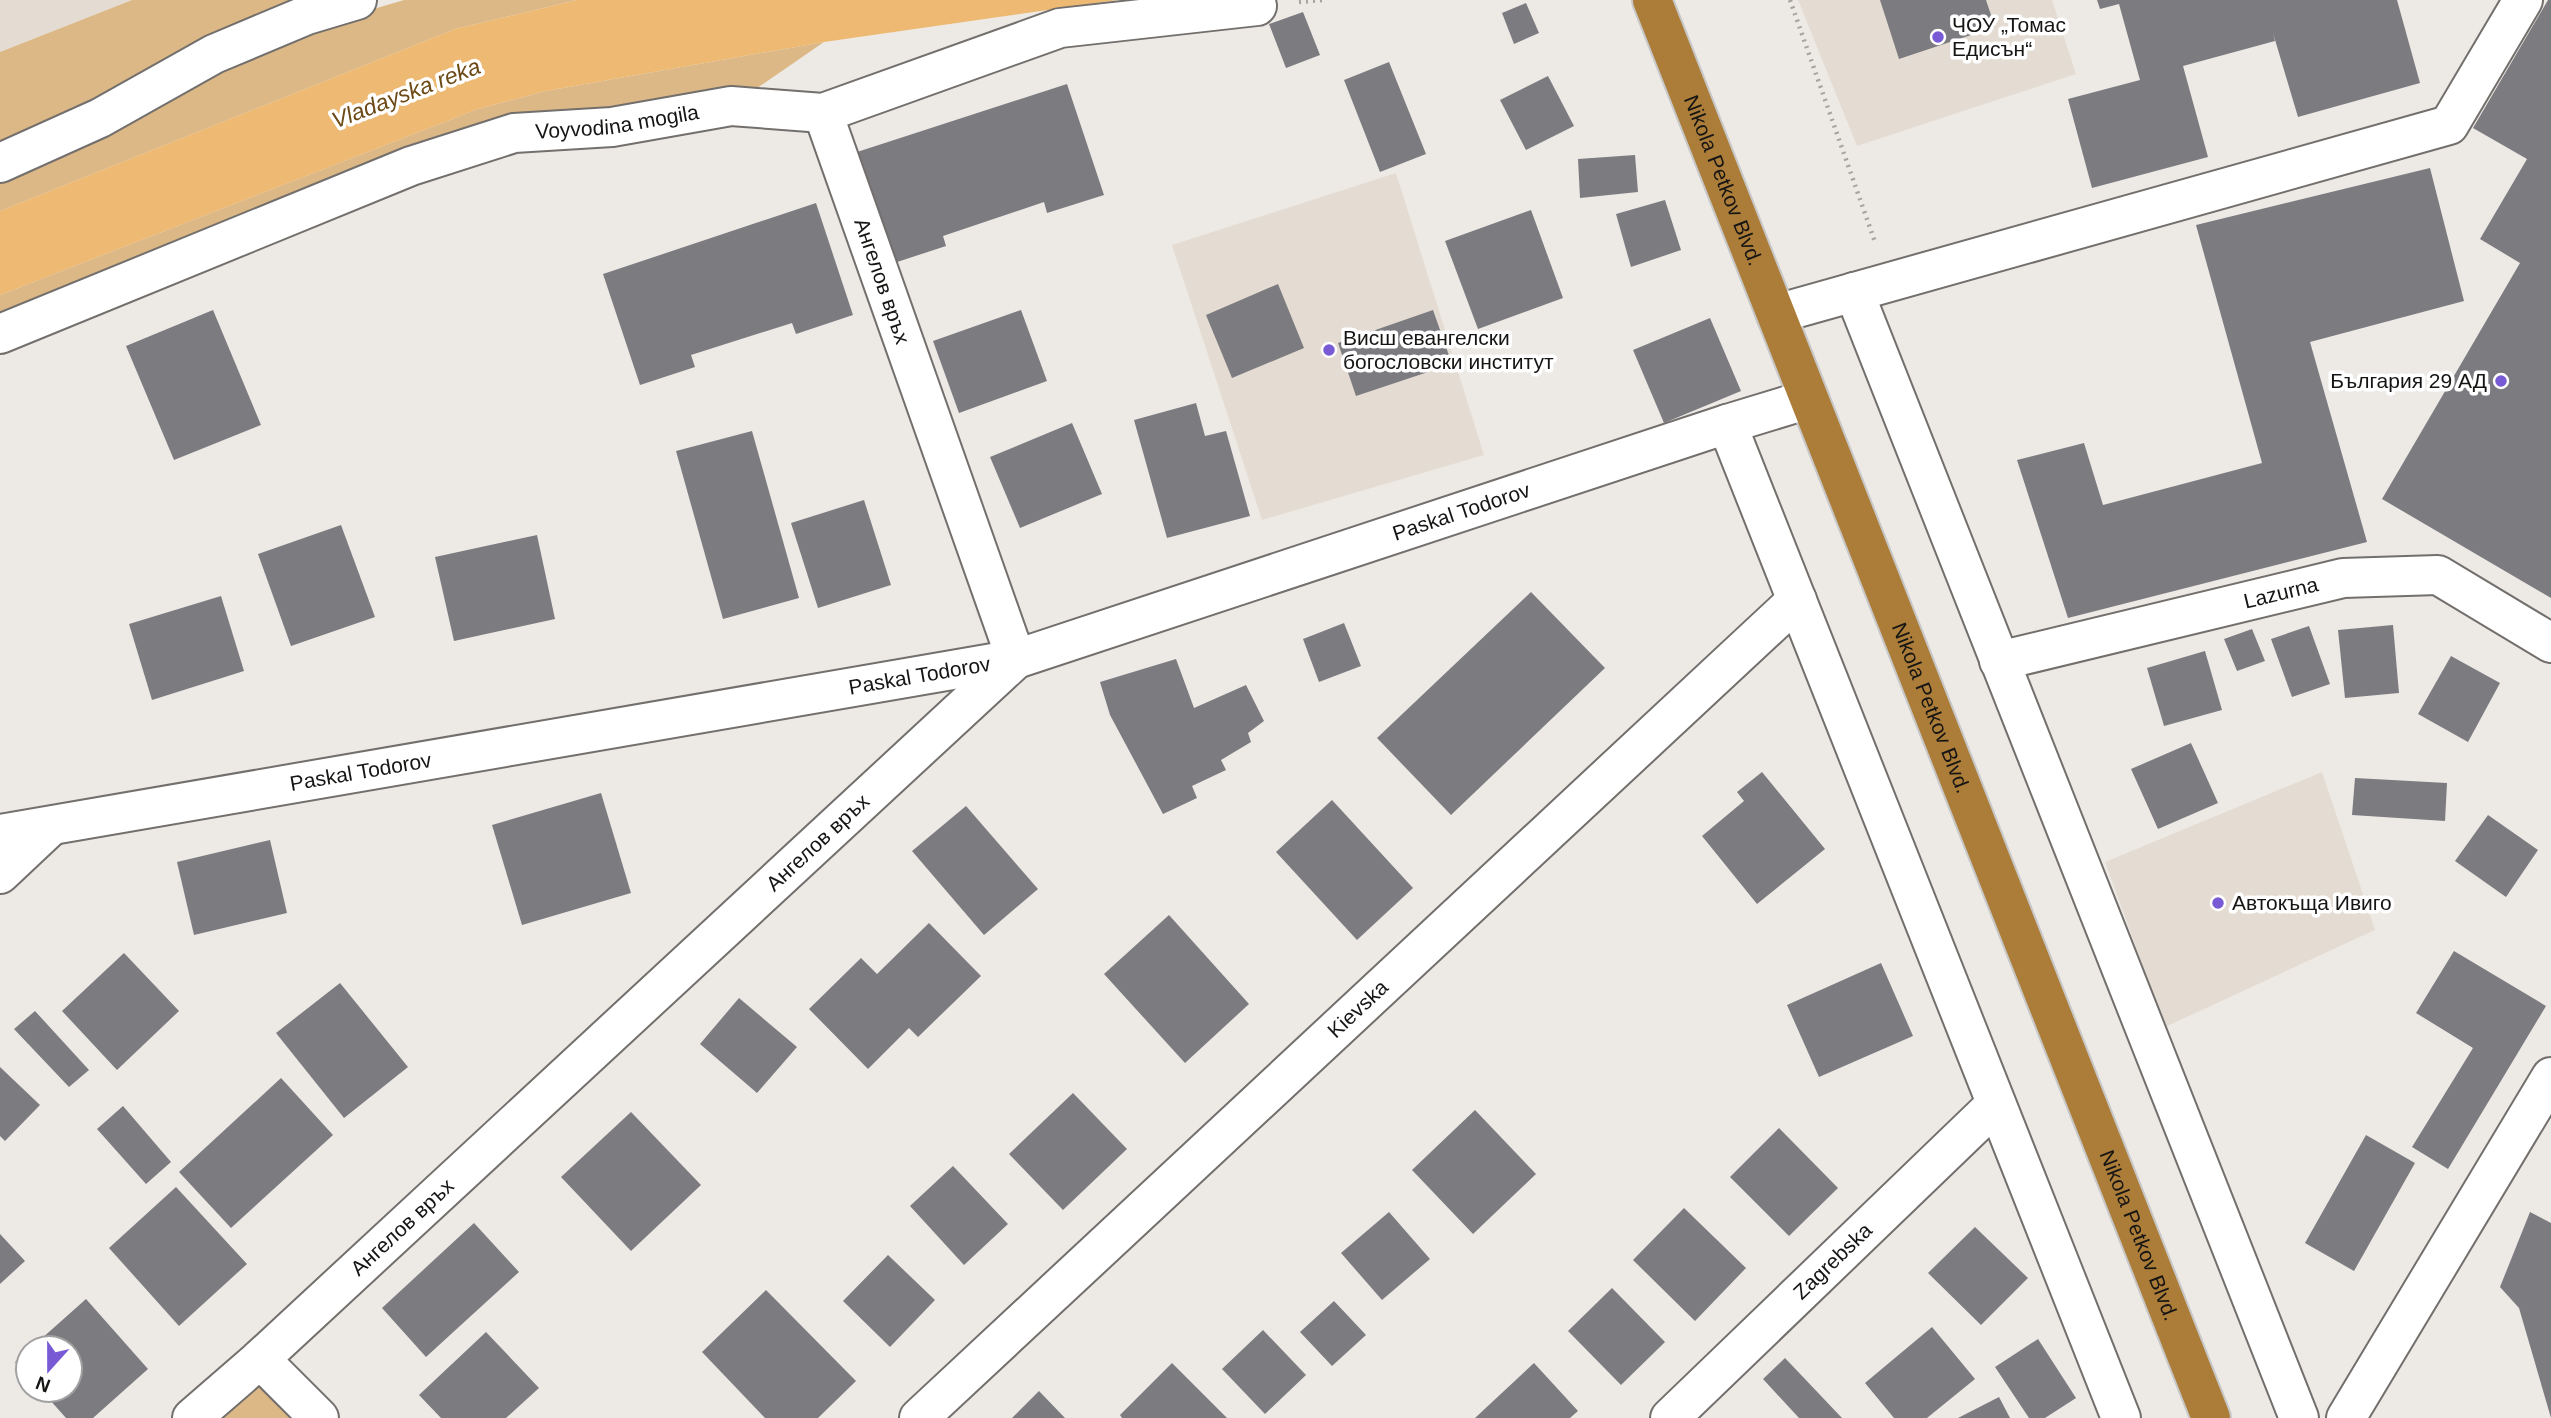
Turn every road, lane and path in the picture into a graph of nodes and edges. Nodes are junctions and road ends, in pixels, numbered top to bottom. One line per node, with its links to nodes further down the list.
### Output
1 (357, 0): 7 (street)
2 (1652, 0): 9 (highway, Nikola Petkov Blvd.)
3 (1790, 0): 8 (path)
4 (2523, 0): 8 (street)
5 (1257, 6): 6 (street, Voyvodina mogila)
6 (823, 113): 10 (street, Voyvodina mogila); 15 (street, Ангелов връх)
7 (0, 163)
8 (1871, 287): 9 (street); 16 (street)
9 (1776, 314): 11 (highway, Nikola Petkov Blvd.)
10 (0, 334)
11 (1809, 399): 12 (street, Paskal Todorov); 29 (highway, Nikola Petkov Blvd.)
12 (1727, 424): 13 (street); 15 (street, Paskal Todorov)
13 (1797, 600): 21 (street); 26 (street, Kievska)
14 (2551, 643): 16 (street, Lazurna)
15 (1016, 659): 17 (street, Paskal Todorov); 22 (street, Ангелов връх)
16 (1999, 661): 30 (street)
17 (50, 827): 18 (street, Paskal Todorov); 19 (street)
18 (0, 834)
19 (0, 874)
20 (2551, 1077): 23 (street)
21 (1996, 1104): 27 (street, Zagrebska); 28 (street)
22 (260, 1359): 24 (street, Ангелов връх); 25 (street)
23 (2360, 1408)
24 (192, 1418)
25 (319, 1418)
26 (919, 1418)
27 (1670, 1418)
28 (2121, 1418)
29 (2211, 1418)
30 (2299, 1418)

